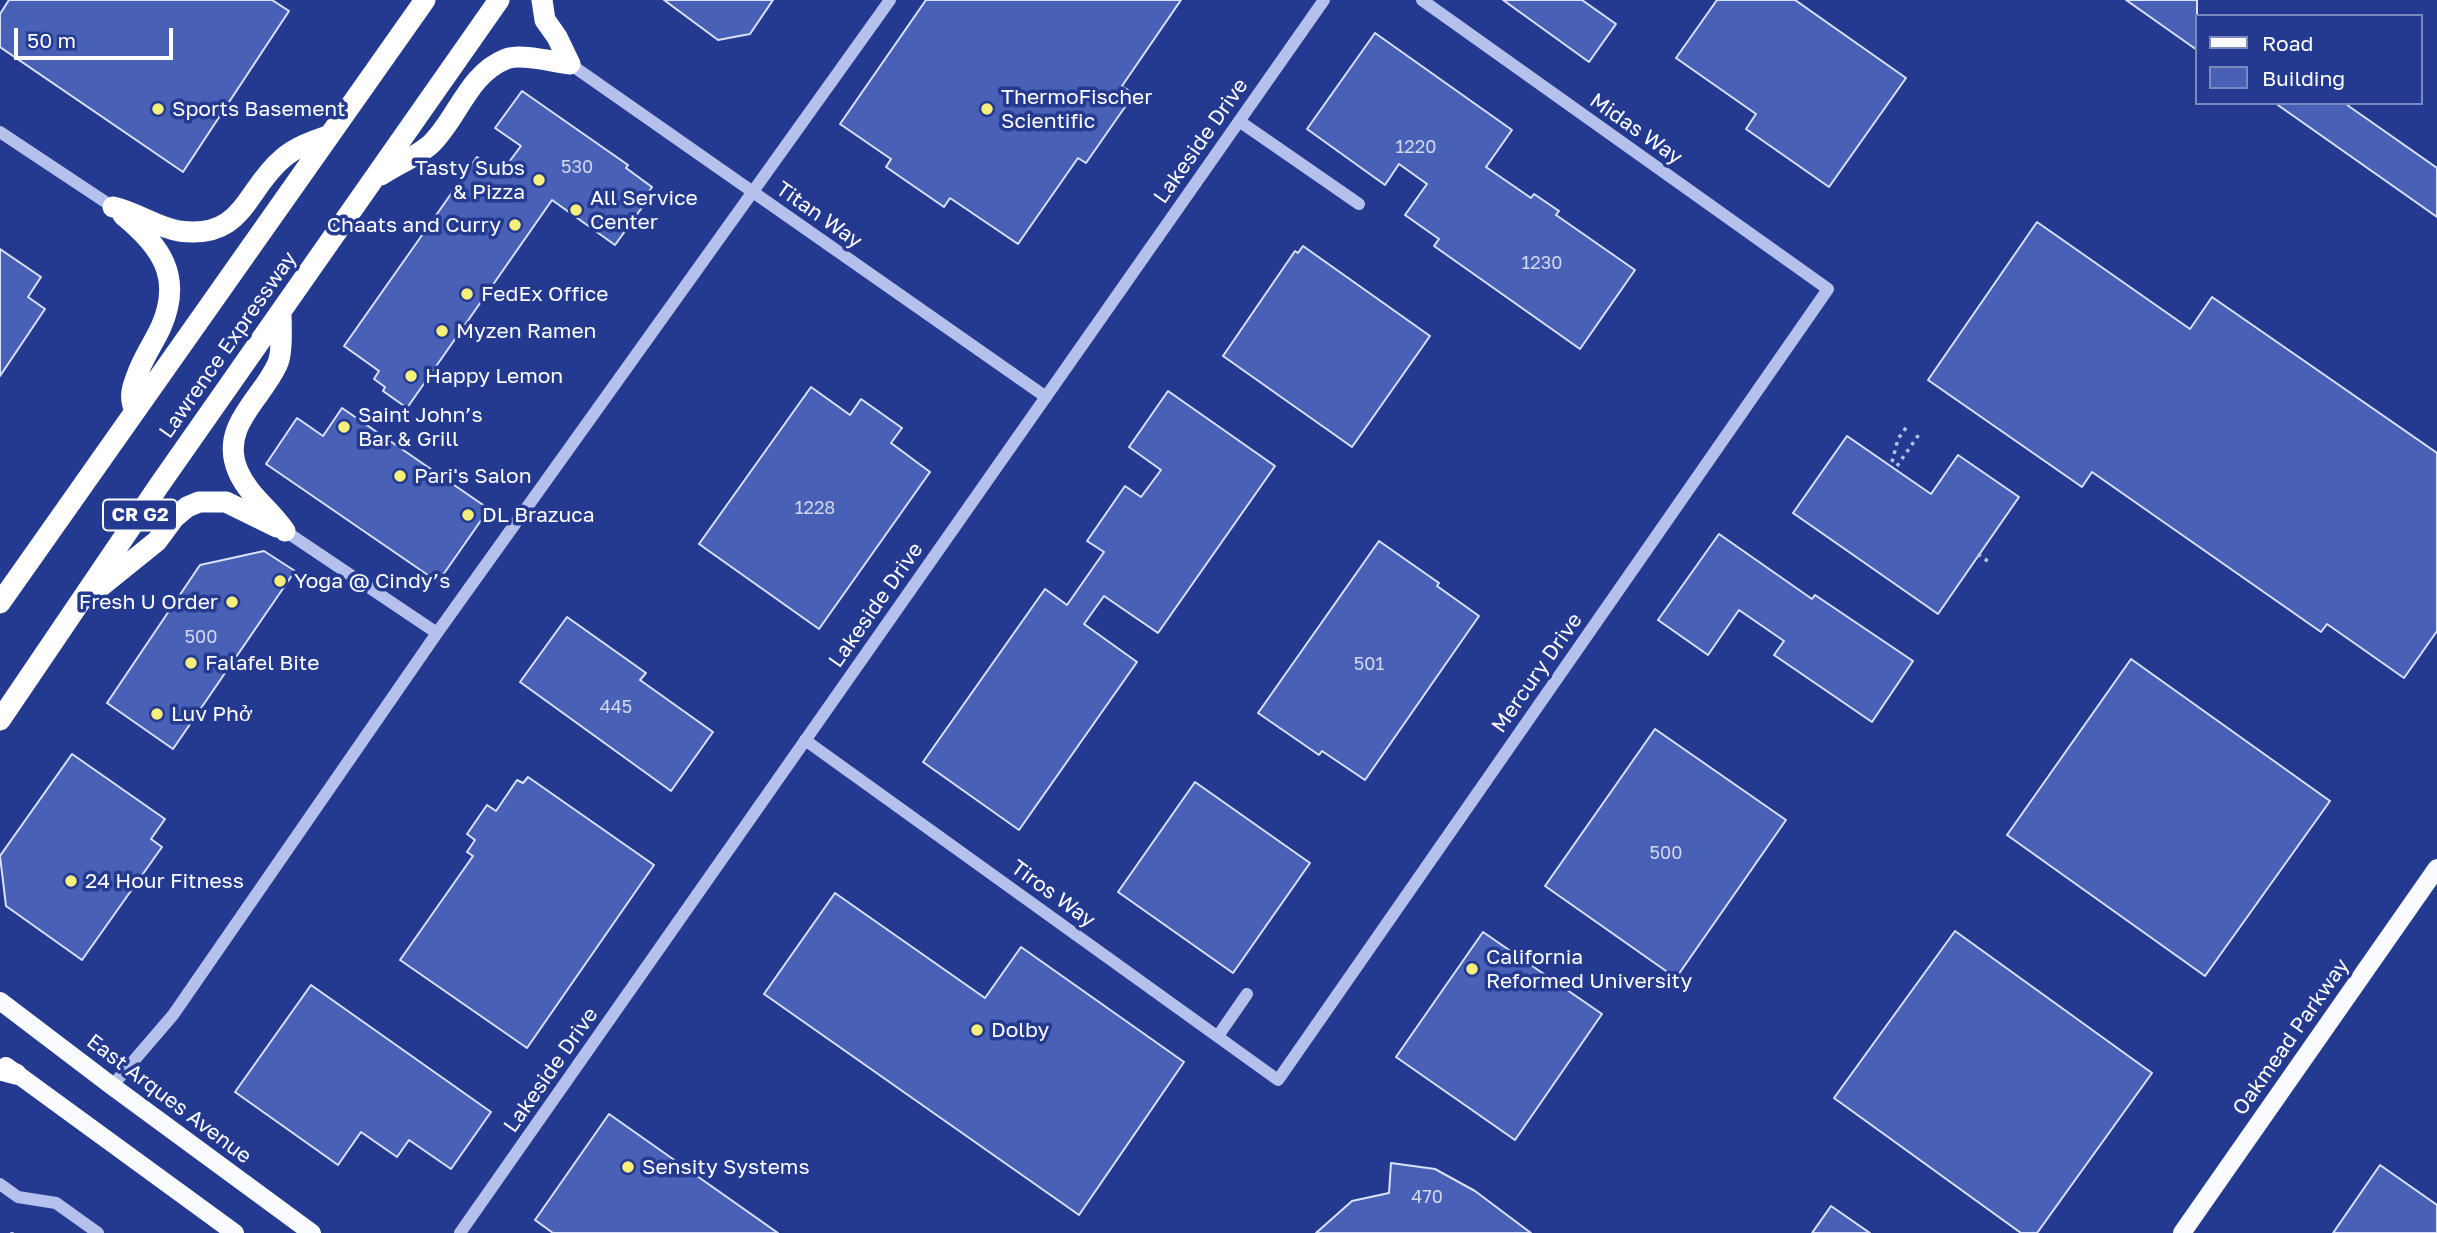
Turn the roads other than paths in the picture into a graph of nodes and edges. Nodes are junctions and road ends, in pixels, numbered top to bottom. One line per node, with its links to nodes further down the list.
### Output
1 (425, 0): 10 (highway, Lawrence Expressway / CR G2)
2 (499, 0): 11 (highway, Lawrence Expressway / CR G2)
3 (542, 0): 7 (highway)
4 (890, 0): 12 (street)
5 (1324, 0): 8 (street, Lakeside Drive)
6 (1422, 0): 15 (street, Midas Way)
7 (570, 64): 11 (highway); 12 (street, Titan Way)
8 (1239, 121): 13 (street); 17 (street, Lakeside Drive)
9 (0, 132): 14 (street)
10 (330, 135): 14 (highway); 18 (highway, Lawrence Expressway / CR G2)
11 (373, 180): 16 (highway, Lawrence Expressway / CR G2)
12 (754, 193): 17 (street, Titan Way); 22 (street)
13 (1359, 204)
14 (113, 207): 18 (highway)
15 (1828, 289): 30 (street, Mercury Drive)
16 (281, 311): 19 (highway); 20 (highway, Lawrence Expressway / CR G2)
17 (1046, 397): 24 (street, Lakeside Drive)
18 (135, 411): 21 (highway, Lawrence Expressway / CR G2)
19 (285, 531): 20 (highway); 22 (street)
20 (81, 602): 23 (highway, Lawrence Expressway / CR G2)
21 (0, 603)
22 (437, 633): 31 (street)
23 (0, 720)
24 (805, 740): 28 (street, Tiros Way); 36 (street, Lakeside Drive)
25 (2437, 868): 37 (main road, Oakmead Parkway)
26 (1247, 994): 28 (street)
27 (0, 1000): 31 (main road, East Arques Avenue)
28 (1218, 1036): 30 (street, Tiros Way)
29 (5, 1069): 34 (main road)
30 (1278, 1080)
31 (112, 1086): 35 (main road, East Arques Avenue)
32 (0, 1184): 33 (street)
33 (98, 1233)
34 (235, 1233)
35 (312, 1233)
36 (460, 1233)
37 (2182, 1233)

